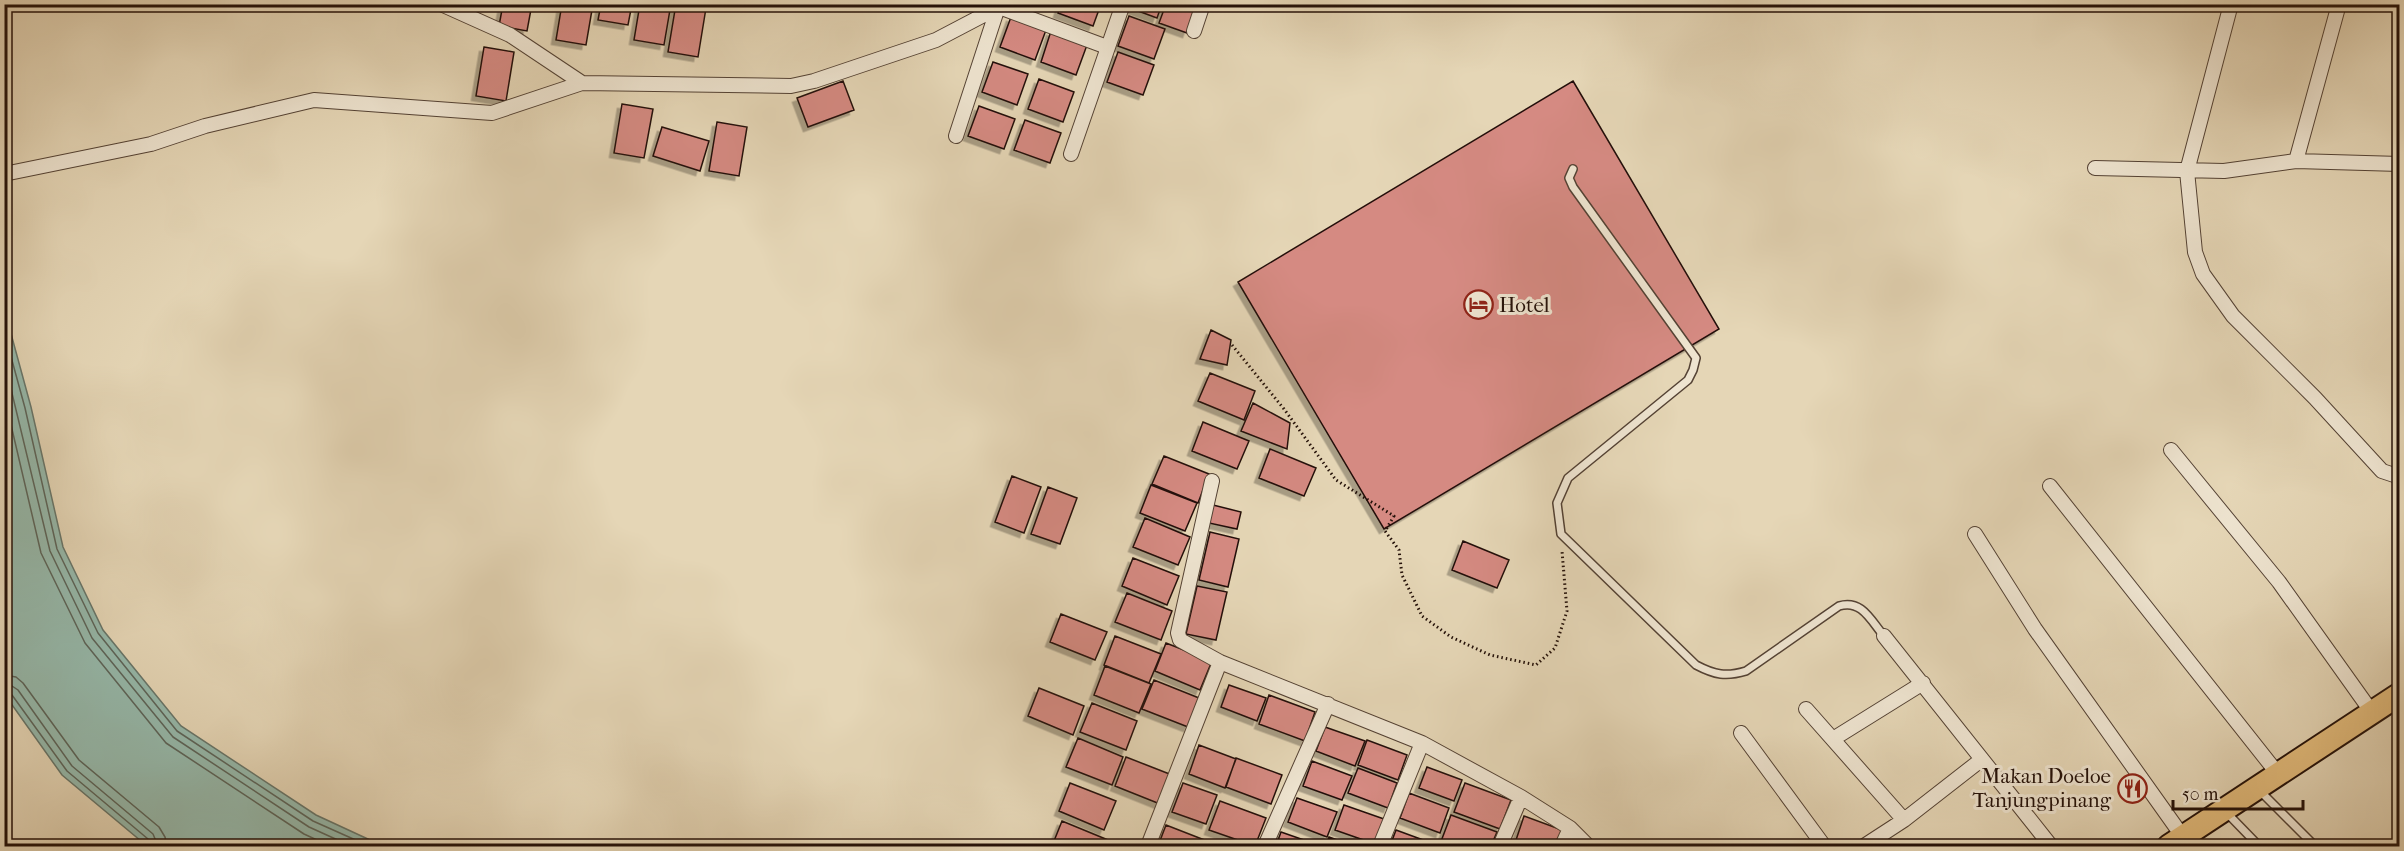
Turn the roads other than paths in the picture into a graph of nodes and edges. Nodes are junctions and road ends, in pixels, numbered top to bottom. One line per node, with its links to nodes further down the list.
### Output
1 (441, 4): 9 (street)
2 (1123, 4): 8 (street)
3 (1203, 4): 7 (street)
4 (2231, 4): 17 (street)
5 (2339, 4): 13 (street)
6 (999, 6): 8 (street); 9 (street); 10 (street)
7 (1194, 31)
8 (1107, 47): 12 (street)
9 (582, 82): 18 (street)
10 (956, 136)
11 (2400, 150): 14 (street)
12 (1071, 154)
13 (2296, 160): 14 (street); 17 (street)
14 (2398, 164)
15 (2096, 168): 17 (street)
16 (1573, 169): 24 (lane)
17 (2187, 171): 20 (street)
18 (4, 174)
19 (2171, 450): 30 (street)
20 (2400, 477)
21 (1212, 481): 25 (street)
22 (2050, 486): 35 (street)
23 (1974, 534): 41 (street)
24 (1884, 636): 26 (street)
25 (1220, 662): 28 (street); 42 (street)
26 (1923, 683): 32 (street); 34 (street)
27 (2400, 694): 30 (highway)
28 (1328, 704): 33 (street); 43 (street)
29 (1806, 709): 32 (street)
30 (2371, 711): 35 (highway)
31 (1741, 733): 48 (street)
32 (1833, 740): 39 (street)
33 (1422, 743): 37 (street); 44 (street)
34 (1981, 760): 39 (street); 50 (street)
35 (2278, 774): 36 (highway)
36 (2258, 788): 38 (highway); 52 (lane)
37 (1521, 797): 40 (street); 45 (street)
38 (2224, 810): 41 (highway); 51 (lane)
39 (1904, 820): 49 (street)
40 (1570, 828): 46 (street); 47 (street)
41 (2176, 842)
42 (1148, 846)
43 (1266, 846)
44 (1380, 846)
45 (1500, 846)
46 (1562, 846)
47 (1588, 846)
48 (1824, 846)
49 (1864, 846)
50 (2051, 846)
51 (2259, 846)
52 (2315, 846)

